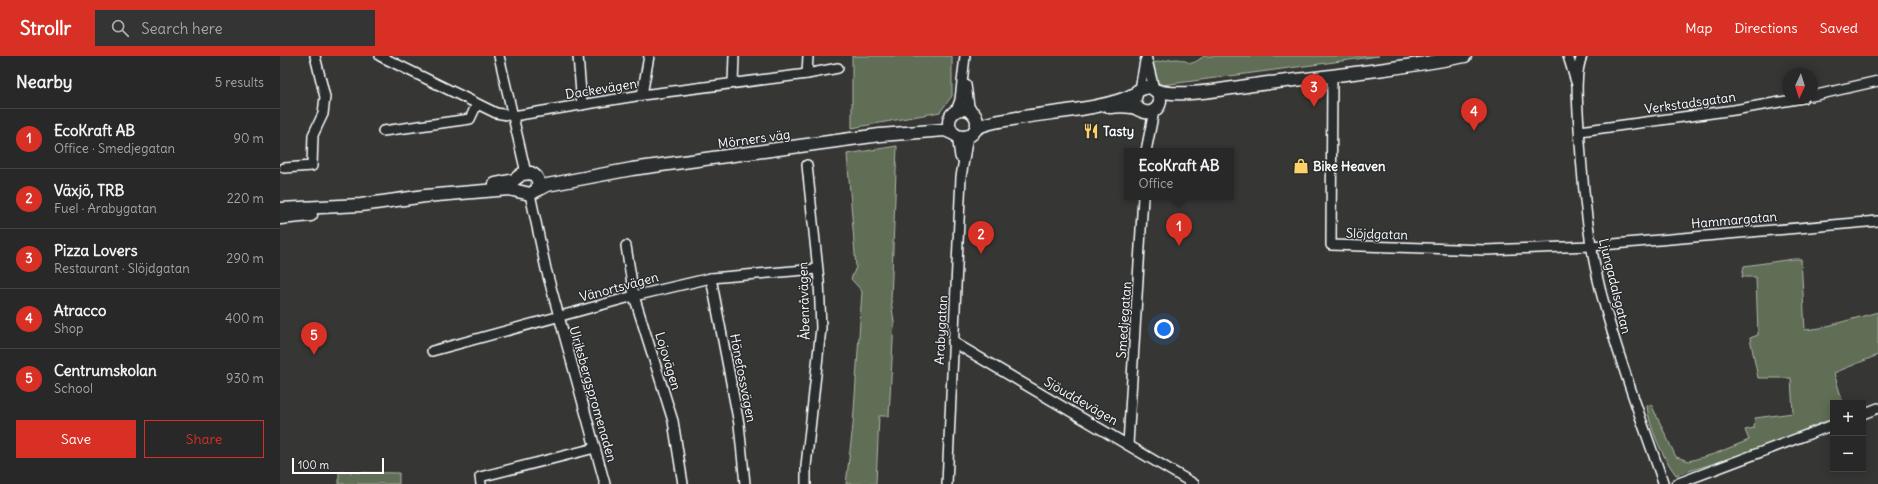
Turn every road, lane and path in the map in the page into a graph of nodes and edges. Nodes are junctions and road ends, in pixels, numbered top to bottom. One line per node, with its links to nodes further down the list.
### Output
1 (315, 56): 43 (street)
2 (380, 56): 27 (street, Dackevägen)
3 (499, 56): 35 (street)
4 (578, 56): 28 (street)
5 (649, 56): 24 (street)
6 (734, 56): 19 (street)
7 (808, 56): 16 (street)
8 (965, 56): 14 (street)
9 (1475, 56): 12 (main road)
10 (1568, 56): 21 (street, Ljungadalsgatan)
11 (1582, 56): 21 (street, Ljungadalsgatan)
12 (1460, 57): 17 (main road)
13 (1146, 58): 20 (street); 23 (street)
14 (964, 66): 32 (street); 34 (street)
15 (838, 68): 16 (street, Dackevägen)
16 (807, 74): 19 (street, Dackevägen)
17 (1332, 76): 22 (main road); 54 (street, Slöjdgatan)
18 (1878, 81): 25 (street)
19 (733, 83): 24 (street, Dackevägen)
20 (1155, 89): 22 (main road); 23 (main road); 30 (main road)
21 (1577, 90): 37 (street, Ljungadalsgatan)
22 (1210, 91): 30 (main road)
23 (1137, 92): 29 (main road, Mörners väg); 31 (main road)
24 (642, 95): 28 (street, Dackevägen)
25 (1818, 95)
26 (1782, 102): 37 (street, Verkstadsgatan)
27 (477, 104): 35 (street, Dackevägen); 36 (street)
28 (582, 105): 35 (street, Dackevägen)
29 (1090, 107): 31 (main road, Mörners väg); 33 (main road, Mörners väg)
30 (1156, 108): 31 (main road); 40 (street)
31 (1140, 111): 40 (street)
32 (972, 112): 33 (main road, Mörners väg); 34 (main road); 38 (main road)
33 (1048, 113): 38 (main road, Mörners väg)
34 (953, 115): 38 (main road); 39 (main road, Mörners väg)
35 (513, 116): 45 (street)
36 (383, 131)
37 (1580, 131): 54 (street, Ljungadalsgatan)
38 (964, 133): 39 (main road, Mörners väg); 59 (street, Arabygatan)
39 (880, 136): 44 (main road, Mörners väg)
40 (1147, 141): 41 (street)
41 (1146, 148)
42 (808, 166): 55 (street, Åbenråvägen)
43 (284, 168)
44 (632, 169): 45 (main road, Mörners väg); 46 (main road, Mörners väg)
45 (527, 175): 46 (main road); 46 (main road); 47 (main road, Mörners väg)
46 (529, 191): 47 (main road, Mörners väg); 58 (street, Ulriksbergspromenaden)
47 (425, 196): 49 (main road, Mörners väg)
48 (1143, 200): 64 (street, Smedjegatan)
49 (361, 205): 50 (main road, Mörners väg); 51 (main road, Mörners väg)
50 (280, 209)
51 (280, 218)
52 (1878, 221): 54 (street, Hammargatan)
53 (626, 246): 57 (street, Lojovägen)
54 (1591, 246): 67 (street, Ljungadalsgatan)
55 (817, 269): 56 (street, Vänortsvägen); 71 (street, Åbenråvägen)
56 (711, 278): 57 (street, Vänortsvägen); 70 (street, Hönefossvägen)
57 (634, 296): 58 (street, Vänortsvägen); 69 (street, Lojovägen)
58 (558, 317): 60 (street, Vänortsvägen); 65 (street, Ulriksbergspromenaden)
59 (953, 342): 64 (street, Sjöuddevägen); 72 (street, Arabygatan)
60 (432, 351)
61 (1878, 408): 62 (street)
62 (1866, 413)
63 (1830, 426): 74 (street)
64 (1128, 444): 73 (street, Sjöuddevägen)
65 (595, 448): 66 (street); 68 (street, Ulriksbergspromenaden)
66 (481, 481)
67 (1665, 483)
68 (605, 484)
69 (683, 484)
70 (745, 484)
71 (806, 484)
72 (947, 484)
73 (1194, 484)
74 (1676, 484)

